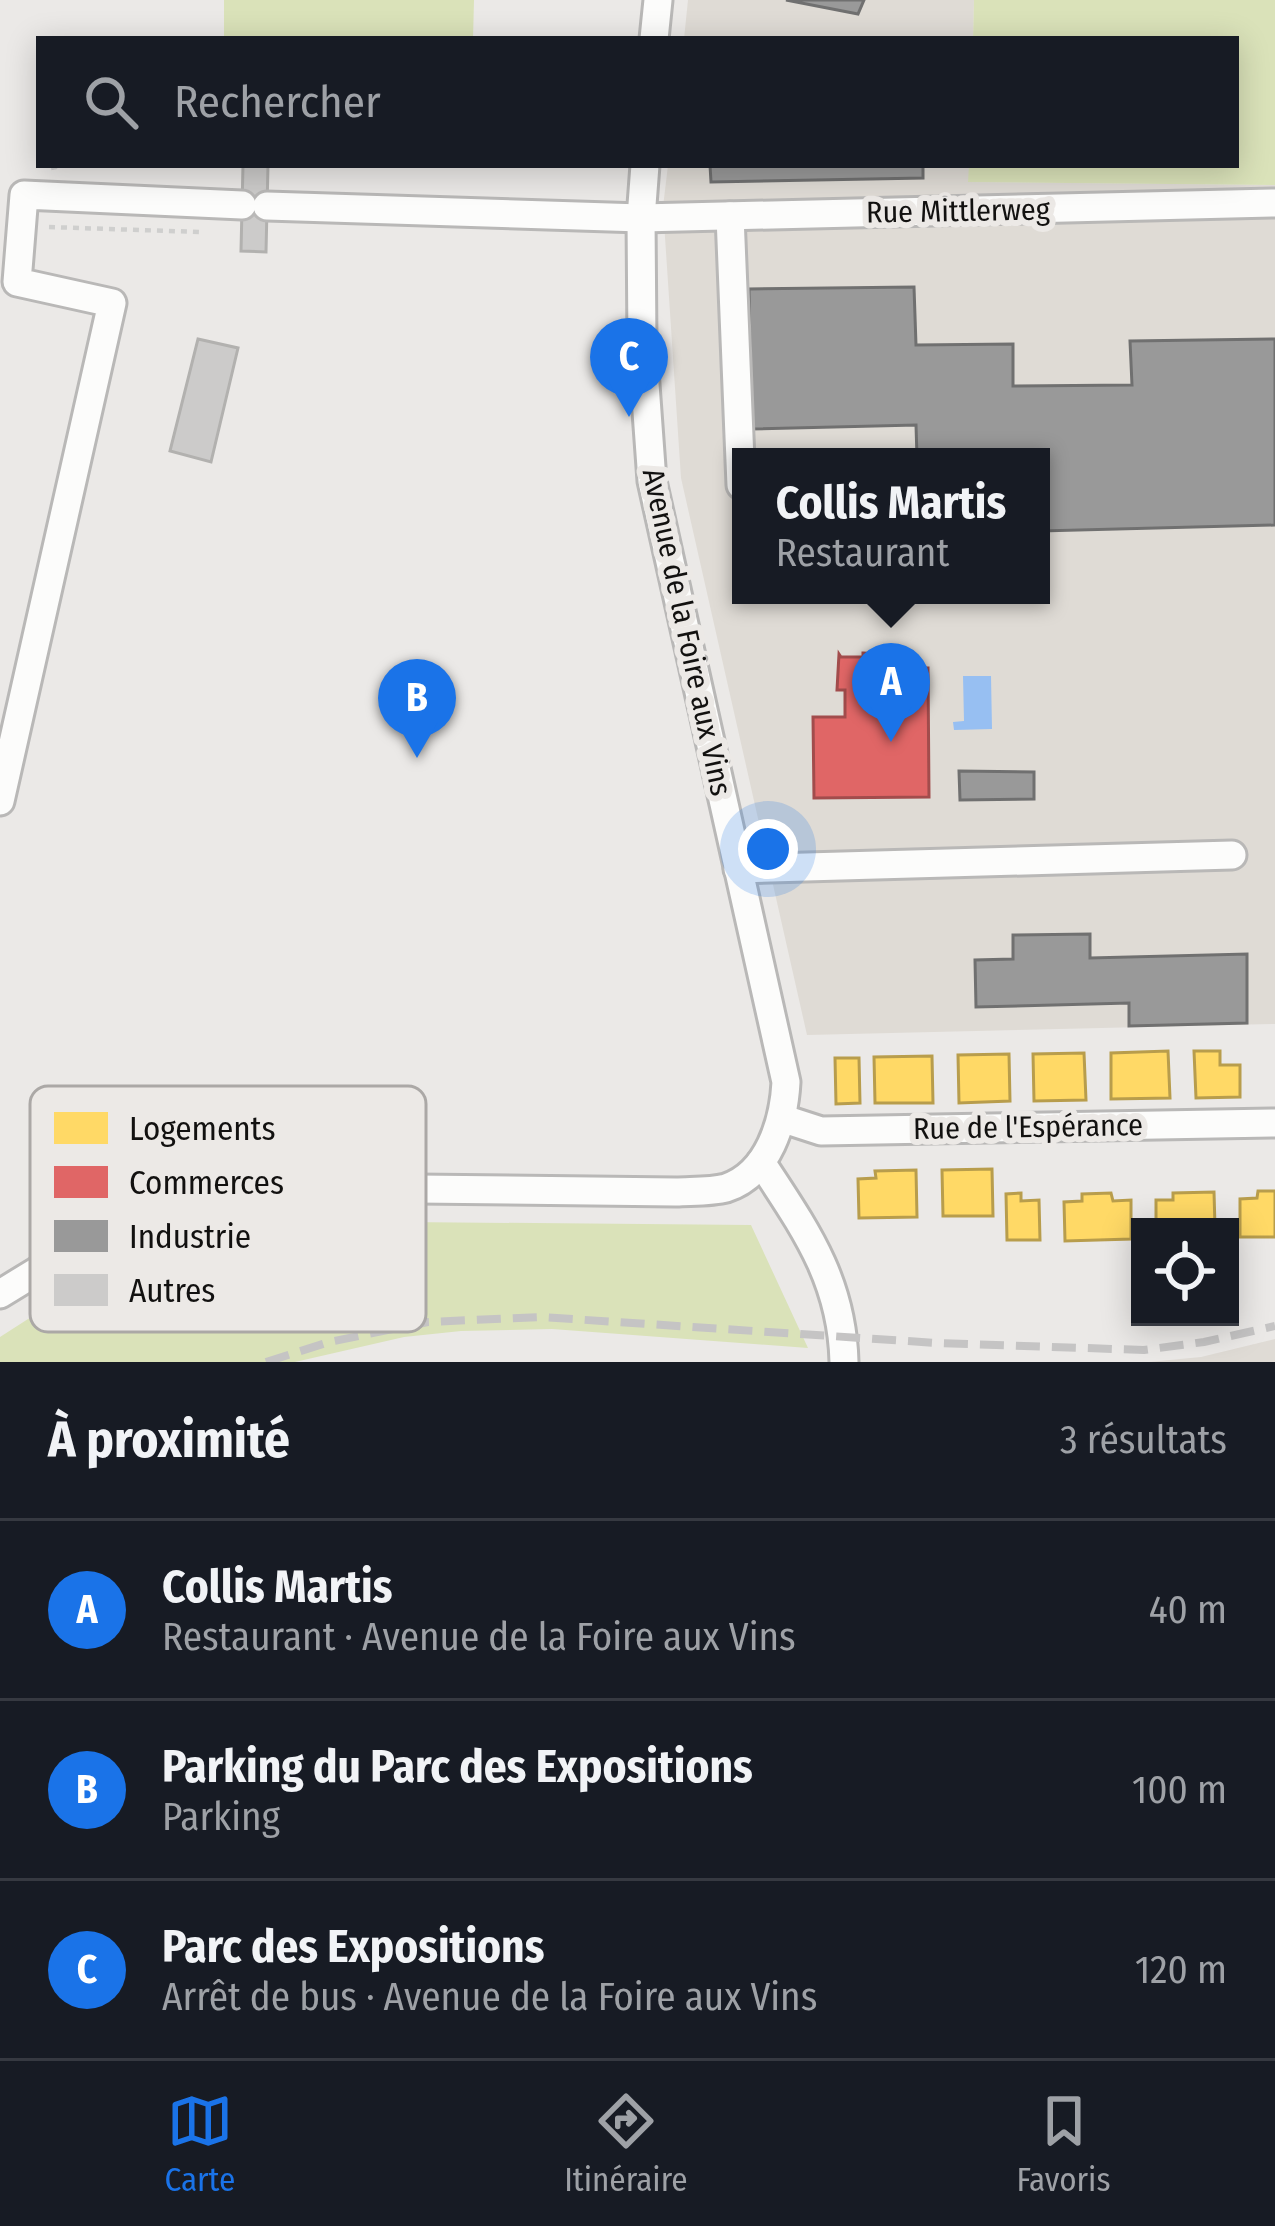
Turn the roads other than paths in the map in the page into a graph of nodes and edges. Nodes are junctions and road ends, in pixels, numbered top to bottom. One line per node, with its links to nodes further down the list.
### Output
1 (658, 0): 2 (street)
2 (654, 36)
3 (646, 168): 6 (street, Avenue de la Foire aux Vins)
4 (1275, 203): 5 (street, Rue Mittlerweg)
5 (730, 216): 6 (street, Rue Mittlerweg); 7 (street)
6 (641, 218): 8 (street, Rue Mittlerweg); 10 (street, Avenue de la Foire aux Vins)
7 (739, 448)
8 (0, 801)
9 (1232, 855): 10 (street)
10 (738, 868): 11 (street, Avenue de la Foire aux Vins)
11 (784, 1119): 12 (street, Rue de l'Espérance); 13 (street)
12 (1275, 1123)
13 (761, 1162): 14 (street); 17 (street)
14 (426, 1189)
15 (30, 1276): 16 (street)
16 (0, 1294)
17 (844, 1362)

